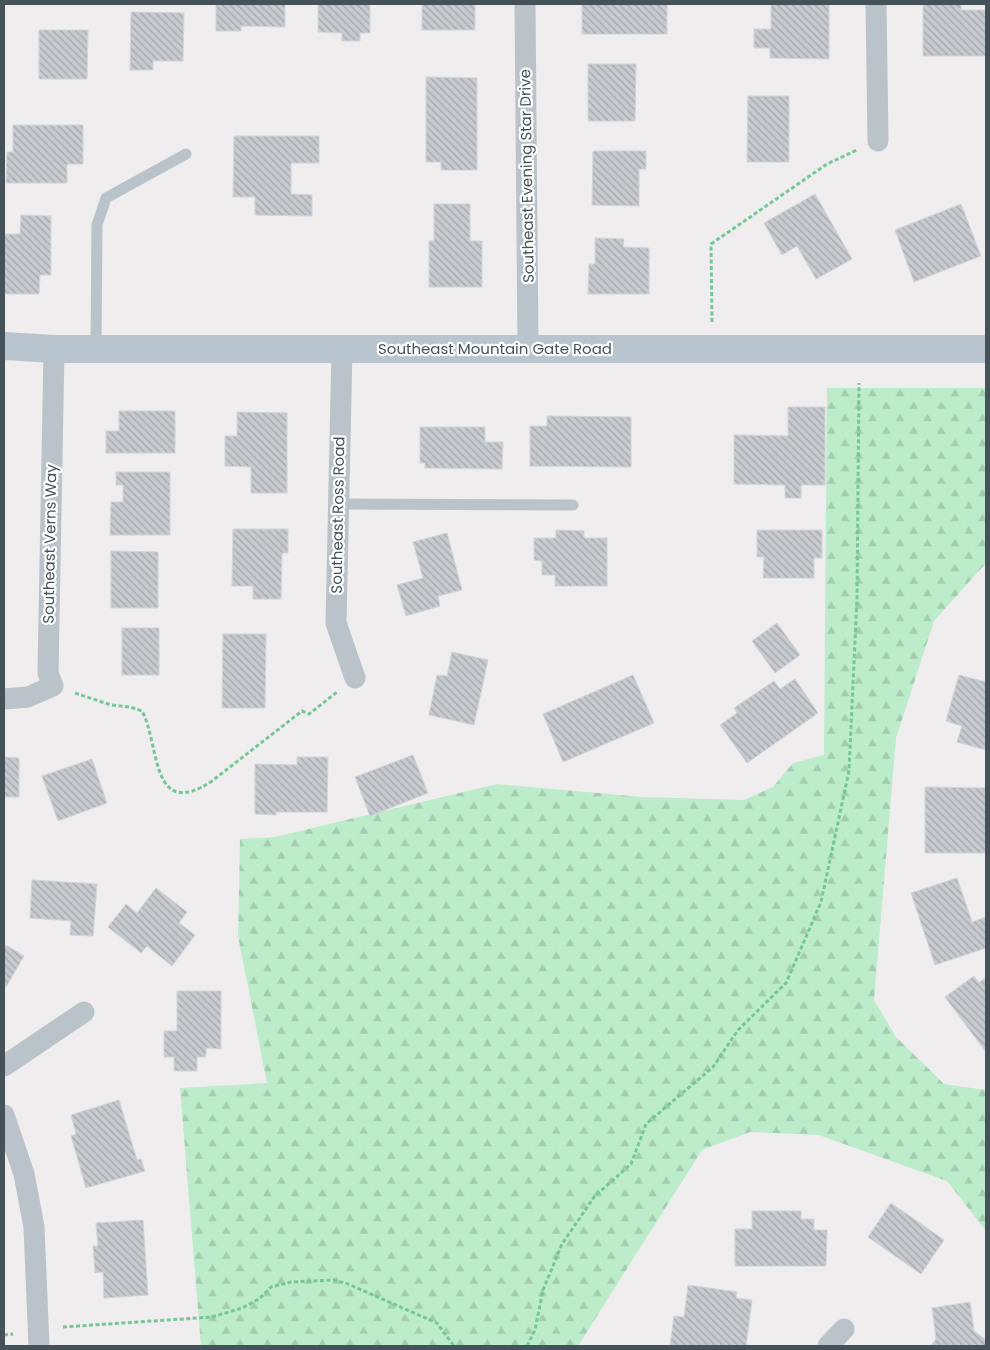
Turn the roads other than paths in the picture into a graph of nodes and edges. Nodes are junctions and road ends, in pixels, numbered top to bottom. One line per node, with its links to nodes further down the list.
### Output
1 (525, 4): 9 (street, Southeast Evening Star Drive)
2 (876, 4): 3 (street)
3 (878, 141)
4 (186, 154): 7 (lane)
5 (4, 346): 6 (street, Southeast Mountain Gate Road)
6 (54, 349): 7 (street, Southeast Mountain Gate Road); 14 (street, Southeast Verns Way)
7 (96, 349): 8 (street, Southeast Mountain Gate Road)
8 (342, 349): 9 (street, Southeast Mountain Gate Road); 11 (street, Southeast Ross Road)
9 (528, 349): 10 (street, Southeast Mountain Gate Road)
10 (986, 349)
11 (338, 504): 12 (lane); 13 (street, Southeast Ross Road)
12 (573, 505)
13 (354, 678)
14 (4, 700)
15 (84, 1012): 16 (street)
16 (4, 1066)
17 (4, 1115): 19 (street)
18 (844, 1329): 20 (street)
19 (39, 1346)
20 (828, 1346)

